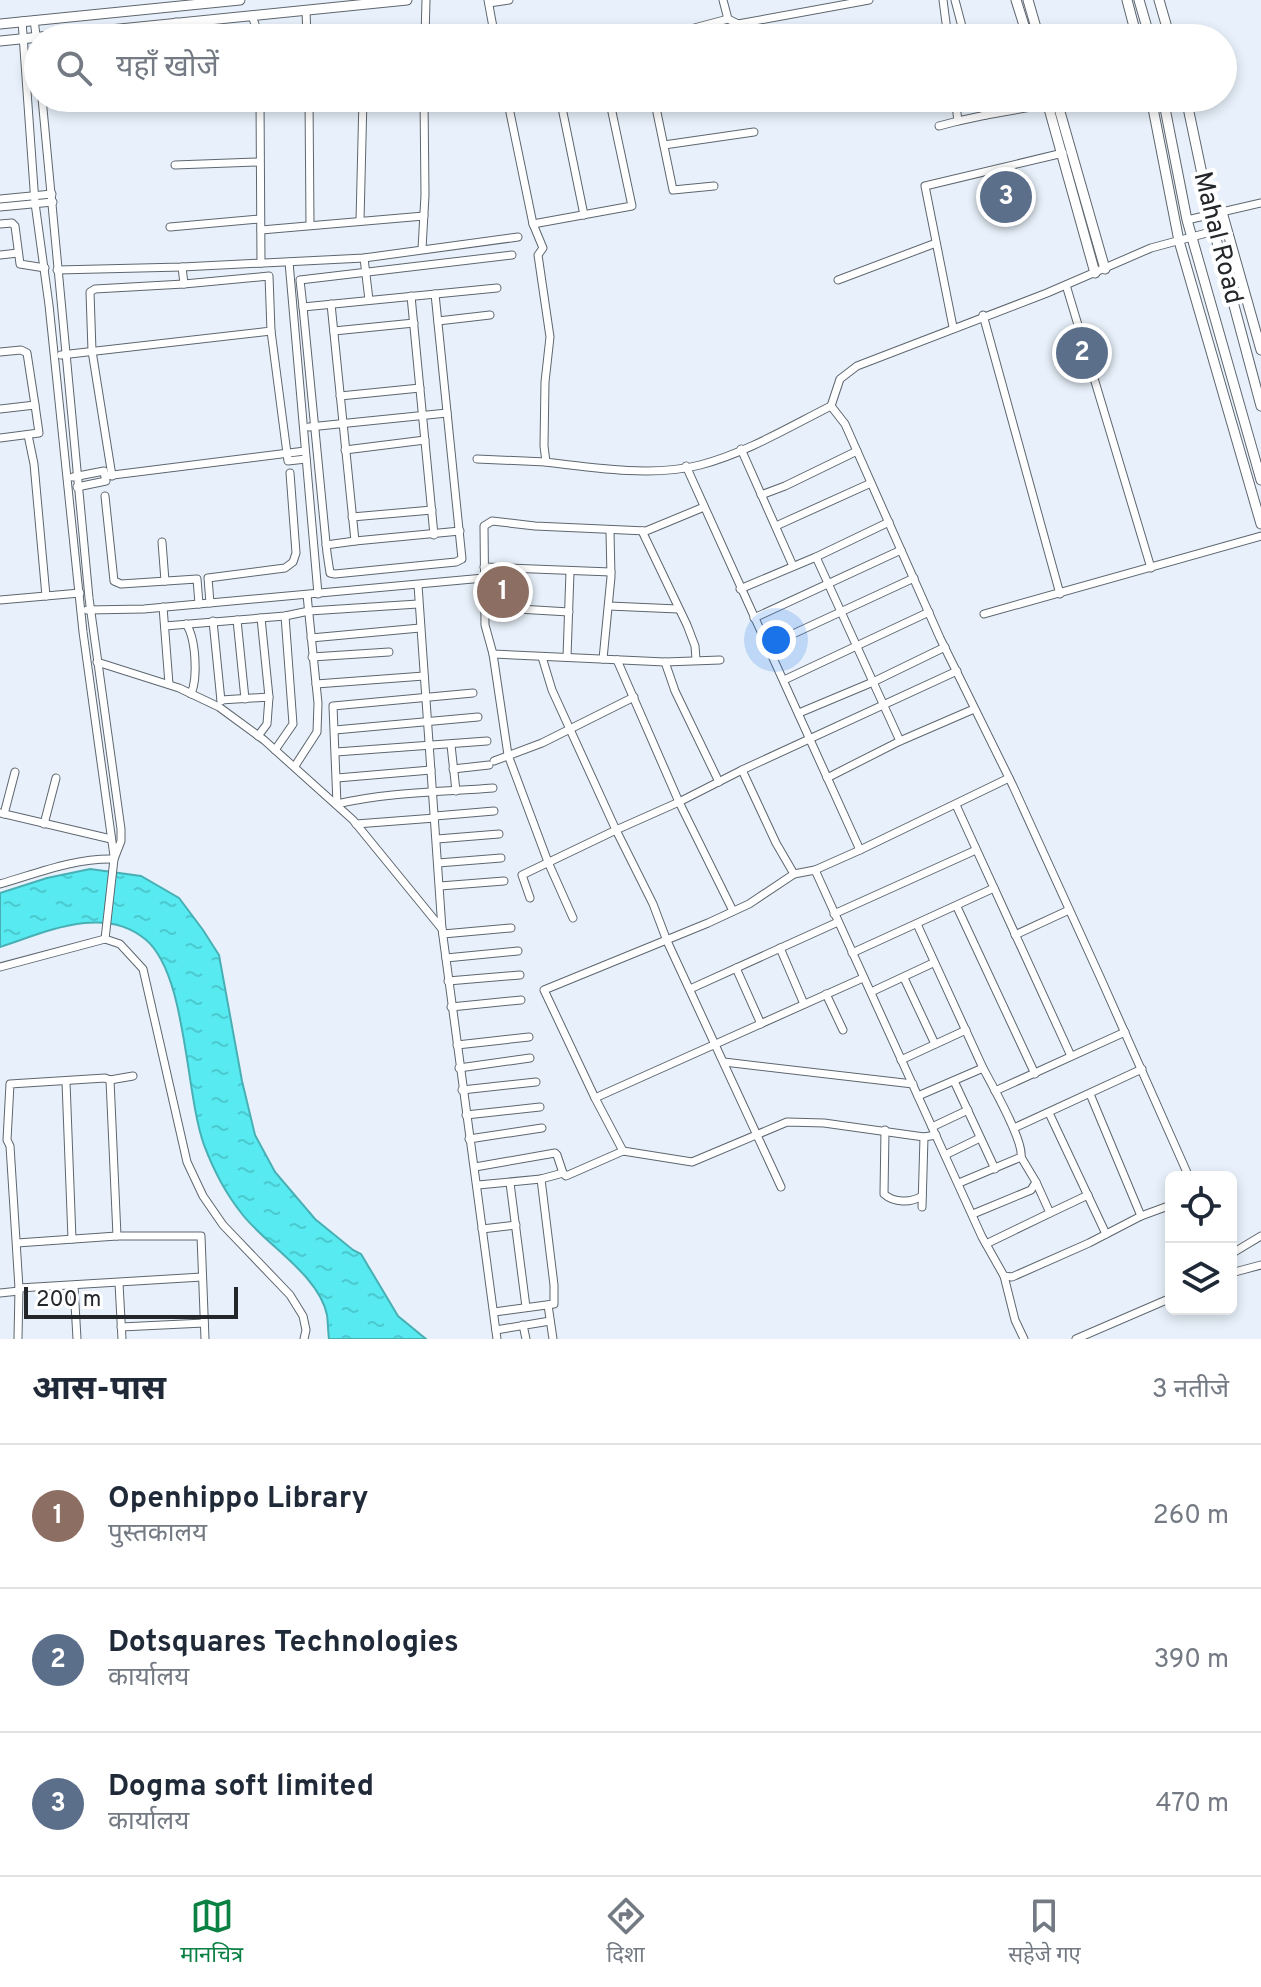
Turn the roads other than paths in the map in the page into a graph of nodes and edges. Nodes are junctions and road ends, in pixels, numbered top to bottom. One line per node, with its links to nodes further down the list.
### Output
1 (240, 0): 15 (main road)
2 (407, 0): 16 (main road)
3 (426, 0): 28 (street)
4 (509, 0): 14 (street)
5 (723, 0): 18 (street)
6 (869, 0): 18 (street)
7 (943, 0): 31 (street)
8 (955, 0): 32 (street)
9 (1016, 0): 33 (main road)
10 (1028, 0): 34 (main road)
11 (1127, 0): 35 (main road)
12 (1139, 0): 21 (main road)
13 (1159, 0): 37 (main road)
14 (489, 2): 29 (street)
15 (156, 4): 19 (main road)
16 (306, 10): 17 (main road); 27 (street)
17 (252, 16): 22 (main road); 26 (street)
18 (728, 19): 30 (street)
19 (34, 20): 20 (main road); 24 (street)
20 (22, 21): 23 (main road); 38 (street)
21 (1145, 21): 35 (main road); 36 (main road)
22 (176, 22): 25 (main road)
23 (0, 24)
24 (33, 24)
25 (158, 24)
26 (255, 24)
27 (306, 24)
28 (425, 24)
29 (493, 24)
30 (709, 24)
31 (946, 24)
32 (961, 24)
33 (1024, 24)
34 (1035, 24)
35 (1133, 24)
36 (1146, 24)
37 (1166, 24)
38 (24, 25)
39 (24, 39): 40 (main road)
40 (0, 41)
41 (32, 112): 70 (street)
42 (43, 112): 68 (street)
43 (260, 112): 65 (street)
44 (310, 112): 82 (street)
45 (363, 112): 79 (street)
46 (424, 112): 76 (street)
47 (510, 112): 81 (street)
48 (563, 112): 75 (street)
49 (612, 112): 75 (street)
50 (659, 112): 63 (street)
51 (957, 112): 60 (street)
52 (985, 112): 59 (street)
53 (999, 112): 59 (street)
54 (1053, 112): 64 (main road)
55 (1054, 112): 101 (main road)
56 (1154, 112): 88 (main road)
57 (1166, 112): 78 (main road, Mahal Road)
58 (1189, 112): 74 (main road, Mahal Road)
59 (986, 115): 60 (street)
60 (958, 121): 61 (street)
61 (939, 126)
62 (754, 132): 63 (street)
63 (664, 145): 67 (street)
64 (1063, 153): 89 (street); 101 (main road)
65 (259, 162): 66 (street); 77 (street)
66 (175, 165)
67 (714, 186)
68 (52, 198): 70 (street); 100 (street)
69 (0, 199): 70 (street)
70 (35, 199): 72 (street); 98 (street)
71 (1261, 203): 73 (street)
72 (0, 207)
73 (1222, 212): 74 (street); 120 (main road)
74 (1210, 214): 78 (street); 85 (main road, Mahal Road)
75 (584, 215): 81 (street)
76 (424, 216): 79 (street); 90 (street)
77 (260, 219): 83 (street); 84 (street)
78 (1187, 220): 87 (main road, Mahal Road)
79 (360, 221): 82 (street)
80 (0, 224): 91 (street)
81 (533, 224): 145 (street)
82 (310, 225): 84 (street)
83 (170, 227)
84 (261, 230): 96 (street)
85 (1214, 231): 87 (street); 129 (main road, Mahal Road)
86 (518, 237): 90 (street)
87 (1192, 237): 88 (street); 151 (main road, Mahal Road)
88 (1179, 241): 101 (street); 161 (main road)
89 (936, 243): 103 (street); 117 (street)
90 (422, 249): 94 (street)
91 (18, 253): 92 (street); 98 (street)
92 (0, 255)
93 (512, 255): 102 (street)
94 (364, 258): 95 (street); 102 (street)
95 (289, 262): 96 (street); 135 (street)
96 (261, 263): 97 (street)
97 (182, 267): 99 (street); 104 (street)
98 (45, 268): 124 (street)
99 (171, 268): 100 (street); 105 (street)
100 (57, 270): 123 (street)
101 (1100, 271): 106 (street)
102 (366, 274): 110 (street); 112 (street)
103 (838, 280)
104 (184, 284): 105 (street); 118 (street)
105 (173, 285): 121 (street)
106 (1066, 285): 114 (street); 176 (street)
107 (497, 288): 108 (street)
108 (435, 294): 109 (street); 115 (street)
109 (411, 296): 110 (street); 116 (street)
110 (369, 300): 111 (street)
111 (331, 304): 112 (street); 119 (street)
112 (303, 307): 134 (street)
113 (490, 315): 115 (street)
114 (983, 315): 117 (street); 190 (street)
115 (438, 321): 131 (street)
116 (414, 323): 119 (street); 125 (street)
117 (953, 327): 128 (street)
118 (271, 331): 121 (street); 142 (street)
119 (334, 331): 126 (street)
120 (1261, 350)
121 (92, 351): 123 (street); 149 (street)
122 (0, 352): 127 (street)
123 (65, 355): 124 (street); 148 (street)
124 (55, 356): 150 (street)
125 (420, 388): 126 (street); 132 (street)
126 (340, 396): 133 (street)
127 (35, 405): 130 (street); 136 (street)
128 (831, 406): 139 (street); 141 (street)
129 (1261, 406)
130 (0, 409)
131 (447, 413): 132 (street); 163 (street)
132 (423, 416): 133 (street); 138 (street)
133 (342, 424): 134 (street); 140 (street)
134 (314, 427): 135 (street); 170 (street)
135 (303, 428): 143 (street)
136 (28, 435): 137 (street); 192 (street)
137 (0, 438)
138 (425, 440): 140 (street); 158 (street)
139 (741, 449): 146 (street); 155 (street)
140 (345, 450): 159 (street)
141 (857, 451): 152 (street); 155 (street)
142 (287, 453): 143 (street); 149 (street)
143 (305, 455): 189 (street)
144 (477, 459): 145 (street)
145 (546, 462): 146 (street)
146 (686, 466): 157 (street)
147 (290, 473): 179 (street)
148 (77, 476): 149 (street); 150 (street); 153 (street)
149 (108, 476): 153 (street)
150 (67, 478): 154 (street)
151 (1261, 480)
152 (871, 483): 160 (street); 162 (street)
153 (78, 487): 154 (street); 201 (street)
154 (68, 489): 188 (street)
155 (761, 495): 162 (street)
156 (105, 496): 183 (street)
157 (704, 507): 165 (street); 187 (street)
158 (432, 510): 159 (street); 166 (street)
159 (352, 517): 168 (street)
160 (889, 522): 171 (street); 172 (street)
161 (1261, 524)
162 (776, 526): 173 (street)
163 (460, 531): 166 (street); 174 (street)
164 (610, 531): 165 (street); 175 (street); 178 (street)
165 (642, 531): 200 (street)
166 (434, 535): 168 (street)
167 (1261, 536): 176 (street)
168 (355, 541): 170 (street)
169 (162, 542): 183 (street)
170 (326, 545): 174 (street)
171 (901, 550): 181 (street); 184 (street)
172 (816, 557): 173 (street); 184 (street)
173 (793, 566): 187 (street)
174 (399, 567): 186 (street)
175 (484, 567): 177 (street); 180 (street)
176 (1151, 568): 190 (street)
177 (570, 572): 178 (street); 204 (street)
178 (611, 572): 197 (street)
179 (208, 578): 182 (street); 194 (street)
180 (484, 578): 185 (street); 199 (street)
181 (914, 578): 205 (street); 206 (street)
182 (197, 579): 183 (street); 195 (street)
183 (165, 581)
184 (828, 584): 205 (street); 210 (street)
185 (418, 585): 186 (street); 196 (street)
186 (401, 586): 189 (street)
187 (740, 589): 210 (street)
188 (80, 593): 192 (street); 202 (street)
189 (318, 594): 191 (street)
190 (1060, 594): 207 (street)
191 (307, 595): 194 (street); 203 (street)
192 (46, 596): 193 (street)
193 (0, 600)
194 (210, 603): 195 (street)
195 (199, 604): 198 (street)
196 (418, 604): 203 (street); 215 (street)
197 (609, 606): 200 (street); 225 (street)
198 (163, 607): 201 (street); 214 (street)
199 (485, 607): 204 (street); 221 (street)
200 (678, 609): 226 (street)
201 (91, 610): 202 (street); 229 (street)
202 (81, 611): 283 (street)
203 (309, 611): 208 (street); 216 (street)
204 (569, 612): 224 (street)
205 (841, 612): 217 (street); 218 (street)
206 (929, 612): 218 (street); 219 (street)
207 (984, 614)
208 (285, 616): 209 (street); 257 (street)
209 (261, 618): 211 (street); 239 (street)
210 (754, 618): 217 (street)
211 (237, 620): 212 (street); 242 (street)
212 (213, 621): 213 (street); 243 (street)
213 (186, 624): 214 (street); 238 (street)
214 (165, 626): 235 (street)
215 (420, 628): 216 (street); 232 (street)
216 (311, 638): 222 (street)
217 (767, 646): 233 (street)
218 (857, 647): 233 (street); 234 (street)
219 (945, 647): 231 (street); 234 (street)
220 (389, 652): 222 (street)
221 (493, 654): 223 (street); 259 (street)
222 (312, 657): 236 (street)
223 (542, 657): 224 (street); 249 (street)
224 (567, 657): 225 (street)
225 (603, 659): 227 (street)
226 (696, 659): 228 (street); 230 (street)
227 (617, 660): 230 (street); 241 (street)
228 (720, 660)
229 (97, 662): 235 (street); 285 (street)
230 (665, 662): 269 (street)
231 (957, 671): 244 (street); 245 (street)
232 (424, 676): 236 (street); 240 (street)
233 (784, 680): 246 (street)
234 (873, 682): 244 (street); 246 (street)
235 (169, 684): 238 (street)
236 (316, 684): 260 (street)
237 (473, 693): 240 (street)
238 (191, 694): 243 (street)
239 (269, 697): 242 (street); 251 (street)
240 (425, 697): 248 (street); 250 (street)
241 (634, 697): 249 (street); 273 (street)
242 (245, 699): 243 (street)
243 (220, 704): 251 (street)
244 (884, 707): 252 (street); 254 (street)
245 (974, 709): 254 (street); 268 (street)
246 (799, 713): 252 (street)
247 (478, 717): 248 (street)
248 (427, 721): 250 (street); 256 (street)
249 (569, 728): 259 (street); 281 (street)
250 (335, 730): 258 (street)
251 (258, 736): 257 (street)
252 (811, 740): 263 (street); 267 (street)
253 (487, 741): 255 (street)
254 (900, 741): 267 (street)
255 (451, 745): 256 (street); 261 (street)
256 (429, 746): 258 (street); 262 (street)
257 (275, 750): 260 (street)
258 (336, 752): 266 (street)
259 (508, 755): 261 (street); 290 (street)
260 (295, 766): 274 (street)
261 (453, 769): 271 (street)
262 (431, 770): 266 (street); 272 (street)
263 (742, 770): 269 (street); 293 (street)
264 (15, 772): 277 (street)
265 (56, 778): 279 (street)
266 (337, 778): 274 (street)
267 (827, 778): 286 (street)
268 (1009, 778): 275 (street); 300 (street)
269 (719, 782): 273 (street)
270 (493, 788): 271 (street)
271 (456, 791): 272 (street)
272 (433, 792): 274 (street); 278 (street)
273 (679, 802): 281 (street); 301 (street)
274 (337, 804): 280 (street)
275 (956, 805): 286 (street); 287 (street)
276 (494, 811): 278 (street)
277 (2, 814): 279 (street)
278 (435, 817): 280 (street); 284 (street)
279 (44, 824): 283 (street)
280 (356, 824): 306 (street)
281 (616, 830): 290 (street); 309 (street)
282 (499, 834): 284 (street)
283 (110, 839): 285 (street); 289 (street)
284 (437, 839): 291 (street)
285 (121, 841): 289 (street)
286 (860, 850): 292 (street)
287 (976, 850): 297 (street); 303 (street)
288 (501, 858): 291 (street)
289 (114, 859): 295 (street); 308 (street)
290 (548, 862): 298 (street); 302 (street)
291 (438, 863): 296 (street)
292 (815, 870): 293 (street); 303 (street)
293 (794, 874): 301 (street)
294 (504, 881): 296 (street)
295 (0, 884)
296 (440, 886): 306 (street)
297 (994, 888): 299 (street); 307 (street)
298 (530, 898)
299 (957, 907): 304 (street); 342 (street)
300 (1069, 910): 307 (street); 330 (street)
301 (733, 911): 309 (street)
302 (573, 918)
303 (836, 918): 310 (street); 312 (street)
304 (917, 924): 312 (street); 314 (street)
305 (511, 928): 306 (street)
306 (442, 932): 313 (street)
307 (1015, 935): 335 (street)
308 (105, 939): 315 (street); 419 (street)
309 (667, 941): 321 (street); 353 (street)
310 (780, 948): 316 (street); 325 (street)
311 (518, 951): 313 (street)
312 (852, 953): 318 (street)
313 (446, 958): 320 (street)
314 (933, 963): 319 (street); 329 (street)
315 (0, 967)
316 (736, 968): 321 (street); 327 (street)
317 (520, 975): 320 (street)
318 (863, 978): 322 (street); 323 (street)
319 (904, 978): 322 (street); 332 (street)
320 (448, 981): 326 (street)
321 (690, 989): 334 (street)
322 (871, 992): 337 (street)
323 (826, 994): 325 (street); 328 (street)
324 (521, 1000): 326 (street)
325 (804, 1004): 327 (street)
326 (451, 1007): 333 (street)
327 (761, 1024): 334 (street)
328 (843, 1030)
329 (966, 1030): 332 (street); 340 (street)
330 (1125, 1032): 335 (street); 341 (street)
331 (529, 1037): 333 (street)
332 (935, 1044): 337 (street)
333 (457, 1045): 339 (street)
334 (715, 1045): 338 (street); 353 (street)
335 (1071, 1056): 342 (street)
336 (530, 1058): 339 (street)
337 (901, 1060): 348 (street)
338 (724, 1062): 348 (street); 362 (street)
339 (459, 1068): 349 (street)
340 (983, 1068): 345 (street); 350 (street)
341 (1142, 1069): 351 (street); 372 (street)
342 (1035, 1074): 350 (street)
343 (133, 1076): 344 (street)
344 (110, 1080): 346 (street); 392 (street)
345 (954, 1081): 352 (street); 355 (street)
346 (66, 1082): 366 (street); 394 (street)
347 (536, 1082): 349 (street)
348 (913, 1084): 352 (street)
349 (462, 1090): 357 (street)
350 (995, 1091): 359 (street)
351 (1090, 1094): 356 (street); 388 (street)
352 (918, 1096): 361 (street)
353 (595, 1098): 367 (street)
354 (540, 1107): 357 (street)
355 (968, 1110): 361 (street); 364 (street)
356 (1049, 1113): 359 (street); 382 (street)
357 (466, 1115): 365 (street)
358 (542, 1128): 365 (street)
359 (1014, 1128): 369 (street)
360 (885, 1130): 362 (street); 363 (street); 383 (street)
361 (934, 1131): 363 (street); 368 (street)
362 (756, 1134): 367 (street); 381 (street)
363 (924, 1137): 383 (street)
364 (980, 1138): 368 (street); 371 (street)
365 (469, 1139): 370 (street)
366 (3, 1140): 380 (street)
367 (623, 1151): 373 (street)
368 (945, 1155): 377 (street)
369 (1021, 1157): 371 (street); 375 (street)
370 (475, 1167): 373 (street); 378 (street)
371 (995, 1169): 377 (street)
372 (1186, 1171)
373 (563, 1173): 374 (street)
374 (541, 1179): 376 (street); 407 (street)
375 (1036, 1182): 386 (street); 387 (street)
376 (510, 1183): 378 (street); 389 (street)
377 (959, 1183): 387 (street)
378 (478, 1185): 390 (street)
379 (0, 1186): 380 (street)
380 (10, 1186): 395 (street)
381 (781, 1187)
382 (1088, 1195): 386 (street); 391 (street)
383 (922, 1196): 384 (street)
384 (922, 1207)
385 (1165, 1207): 388 (street)
386 (1050, 1213): 396 (street)
387 (973, 1214): 396 (street)
388 (1141, 1216): 391 (street)
389 (516, 1225): 390 (street); 408 (street)
390 (482, 1229): 409 (street)
391 (1106, 1234): 400 (street)
392 (117, 1236): 394 (street); 401 (street)
393 (1261, 1236): 397 (street)
394 (72, 1239): 395 (street)
395 (17, 1243): 404 (street)
396 (986, 1244): 400 (street)
397 (1237, 1250)
398 (1261, 1265): 399 (street)
399 (1237, 1271)
400 (1004, 1276): 423 (street)
401 (202, 1277): 402 (street); 411 (street)
402 (119, 1283): 403 (street); 413 (street)
403 (74, 1286): 404 (street); 416 (street)
404 (19, 1289): 405 (street); 415 (street)
405 (0, 1293)
406 (1165, 1301): 424 (street)
407 (548, 1305): 408 (street); 410 (street)
408 (526, 1307): 409 (street)
409 (494, 1312): 414 (street)
410 (550, 1321): 412 (street); 422 (street)
411 (204, 1323): 413 (street); 418 (street)
412 (523, 1325): 414 (street); 421 (street)
413 (121, 1327): 417 (street)
414 (496, 1330): 420 (street)
415 (18, 1339)
416 (77, 1339)
417 (122, 1339)
418 (205, 1339)
419 (304, 1339)
420 (497, 1339)
421 (526, 1339)
422 (553, 1339)
423 (1024, 1339)
424 (1076, 1339)

